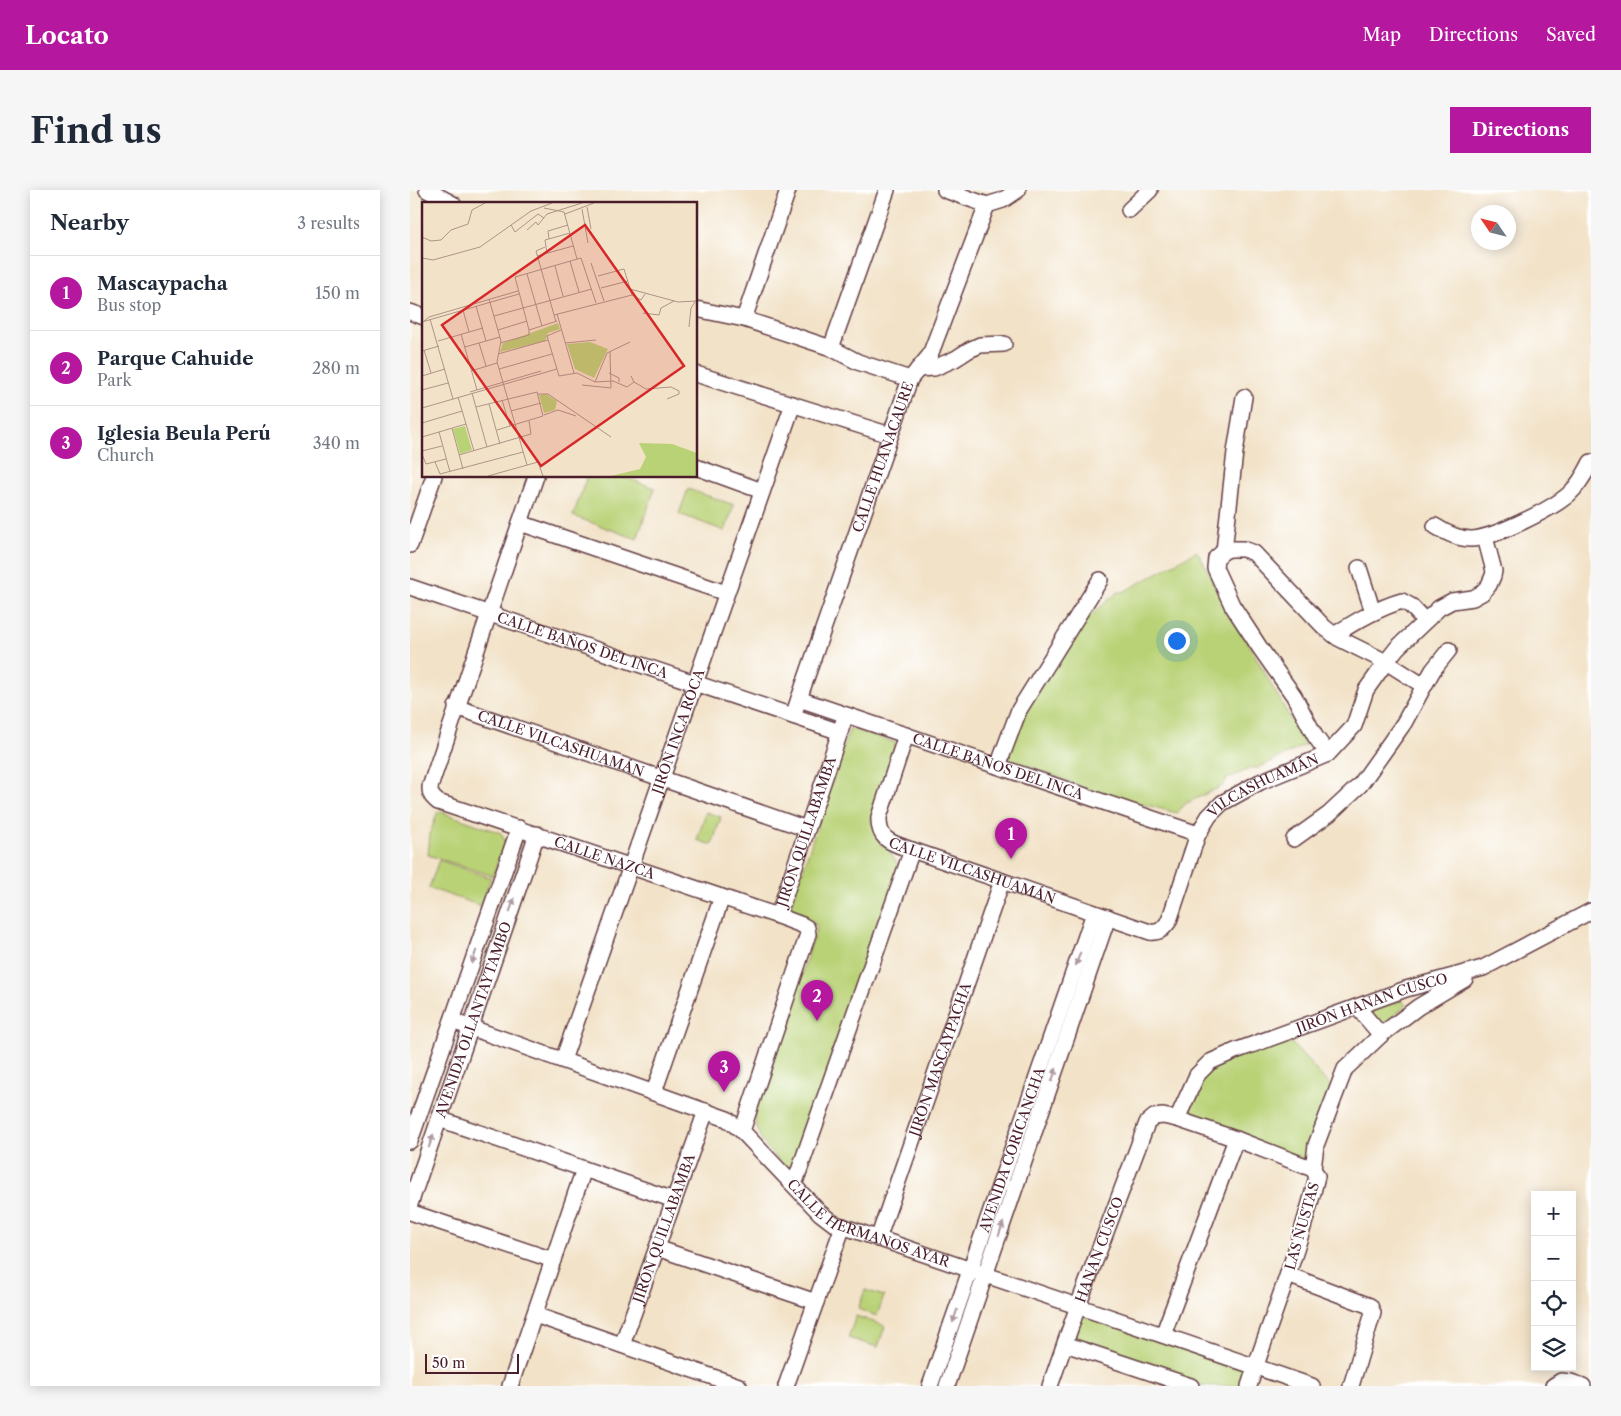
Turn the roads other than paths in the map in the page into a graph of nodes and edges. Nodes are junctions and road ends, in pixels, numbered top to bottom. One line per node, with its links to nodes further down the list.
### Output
1 (427, 190): 7 (street)
2 (788, 190): 14 (street)
3 (887, 190): 16 (street)
4 (946, 190): 8 (street)
5 (1018, 190): 8 (street)
6 (1150, 190): 9 (street)
7 (449, 202)
8 (987, 205): 18 (street, CALLE HUANACAURE)
9 (1129, 210)
10 (698, 309): 14 (street)
11 (410, 312): 12 (street)
12 (422, 316)
13 (698, 318): 17 (street)
14 (744, 319): 16 (street)
15 (1004, 344): 18 (street)
16 (831, 348): 17 (street)
17 (858, 362): 18 (street)
18 (914, 374): 22 (street, CALLE HUANACAURE)
19 (698, 375): 21 (street)
20 (1244, 397): 33 (street)
21 (793, 404): 22 (street); 27 (street, JIRÓN INCA ROCA)
22 (890, 435): 46 (street, CALLE HUANACAURE)
23 (1591, 462): 31 (street)
24 (698, 468): 27 (street)
25 (433, 478): 28 (street)
26 (535, 478): 29 (street)
27 (762, 491): 37 (street, JIRÓN INCA ROCA)
28 (415, 516): 32 (street)
29 (520, 522): 37 (street); 39 (street)
30 (1435, 526): 31 (street)
31 (1485, 537): 40 (street, VILCASHUAMÁN)
32 (410, 545)
33 (1224, 551): 41 (street); 52 (street)
34 (1359, 568): 38 (street)
35 (1100, 580): 53 (street)
36 (410, 587): 39 (street, CALLE BAÑOS DEL INCA)
37 (726, 593): 44 (street, JIRÓN INCA ROCA)
38 (1373, 612): 40 (street); 41 (street)
39 (489, 614): 44 (street, CALLE BAÑOS DEL INCA); 47 (street)
40 (1425, 621): 43 (street, VILCASHUAMÁN)
41 (1334, 634): 43 (street)
42 (1449, 650): 45 (street)
43 (1386, 662): 45 (street); 52 (street, VILCASHUAMÁN)
44 (695, 683): 49 (street, CALLE BAÑOS DEL INCA); 54 (street, JIRÓN INCA ROCA)
45 (1424, 686): 59 (street)
46 (799, 699): 48 (street, CALLE BAÑOS DEL INCA); 49 (street, CALLE HUANACAURE)
47 (456, 707): 54 (street, CALLE VILCASHUAMÁN); 55 (street, CALLE NAZCA)
48 (846, 715): 50 (street, JIRÓN QUILLABAMBA); 51 (street, CALLE BAÑOS DEL INCA)
49 (793, 716): 50 (street, CALLE BAÑOS DEL INCA)
50 (840, 732): 56 (street, JIRÓN QUILLABAMBA)
51 (906, 735): 53 (street, CALLE BAÑOS DEL INCA); 60 (street, CALLE VILCASHUAMÁN)
52 (1328, 754): 58 (street, VILCASHUAMÁN)
53 (998, 766): 58 (street, CALLE BAÑOS DEL INCA)
54 (662, 778): 56 (street, CALLE VILCASHUAMÁN); 61 (street, JIRÓN INCA ROCA)
55 (519, 828): 57 (street, CALLE NAZCA); 72 (street, AVENIDA OLLANTAYTAMBO, one-way to 72)
56 (808, 829): 66 (street, JIRÓN QUILLABAMBA)
57 (536, 834): 61 (street, CALLE NAZCA); 73 (street, AVENIDA OLLANTAYTAMBO, one-way to 57)
58 (1198, 834): 67 (street, VILCASHUAMÁN)
59 (1294, 839)
60 (912, 850): 62 (street, CALLE VILCASHUAMÁN); 86 (street)
61 (631, 866): 63 (street, CALLE NAZCA); 75 (street, JIRÓN INCA ROCA)
62 (1002, 881): 65 (street, CALLE VILCASHUAMÁN); 91 (street, JIRÓN MASCAYPACHA)
63 (722, 897): 66 (street, CALLE NAZCA); 76 (street)
64 (1591, 911): 68 (street, JIRÓN HANAN CUSCO)
65 (1101, 915): 67 (street, CALLE VILCASHUAMÁN); 94 (street, AVENIDA CORICANCHA, one-way to 94); 95 (street, AVENIDA CORICANCHA, one-way to 65)
66 (778, 916): 81 (street, JIRÓN QUILLABAMBA)
67 (1164, 929)
68 (1483, 968): 69 (street, JIRÓN HANAN CUSCO); 70 (street)
69 (1406, 989): 70 (street); 71 (street, JIRÓN HANAN CUSCO)
70 (1418, 1007): 74 (street)
71 (1357, 1008): 74 (street); 80 (street, JIRÓN HANAN CUSCO)
72 (452, 1021): 73 (street, CALLE HERMANOS AYAR); 83 (street, AVENIDA OLLANTAYTAMBO)
73 (470, 1028): 75 (street, CALLE HERMANOS AYAR); 79 (street, AVENIDA OLLANTAYTAMBO)
74 (1381, 1035): 85 (street)
75 (563, 1060): 76 (street, CALLE HERMANOS AYAR)
76 (654, 1092): 77 (street, CALLE HERMANOS AYAR)
77 (706, 1111): 81 (street, CALLE HERMANOS AYAR); 87 (street, JIRÓN QUILLABAMBA)
78 (1154, 1118): 80 (street, LAS ÑUSTAS); 98 (street, HANAN CUSCO)
79 (439, 1119): 84 (street); 88 (street, AVENIDA OLLANTAYTAMBO, one-way to 79)
80 (1177, 1119): 82 (street, LAS ÑUSTAS)
81 (742, 1131): 86 (street, CALLE HERMANOS AYAR)
82 (1236, 1139): 85 (street, LAS ÑUSTAS); 100 (street)
83 (410, 1141)
84 (584, 1168): 87 (street); 93 (street)
85 (1313, 1169): 96 (street, LAS ÑUSTAS)
86 (794, 1185): 90 (street, CALLE HERMANOS AYAR)
87 (674, 1200): 92 (street, JIRÓN QUILLABAMBA)
88 (410, 1204)
89 (410, 1212): 93 (street)
90 (843, 1226): 91 (street, CALLE HERMANOS AYAR); 97 (street)
91 (878, 1239): 94 (street, CALLE HERMANOS AYAR)
92 (657, 1248): 97 (street); 102 (street, JIRÓN QUILLABAMBA)
93 (553, 1260): 99 (street)
94 (971, 1270): 95 (street, CALLE HERMANOS AYAR); 108 (street, AVENIDA CORICANCHA, one-way to 108)
95 (986, 1275): 98 (street, CALLE HERMANOS AYAR); 109 (street, AVENIDA CORICANCHA)
96 (1288, 1275): 103 (street, LAS ÑUSTAS); 114 (street)
97 (816, 1302): 107 (street)
98 (1078, 1306): 100 (street, CALLE HERMANOS AYAR); 101 (street, HANAN CUSCO)
99 (534, 1314): 102 (street); 105 (street)
100 (1163, 1335): 103 (street, CALLE HERMANOS AYAR)
101 (1065, 1344): 110 (street, HANAN CUSCO); 111 (street)
102 (622, 1345): 106 (street)
103 (1256, 1367): 112 (street, LAS ÑUSTAS); 113 (street, CALLE HERMANOS AYAR)
104 (1557, 1383): 115 (street)
105 (510, 1386)
106 (739, 1386)
107 (786, 1386)
108 (930, 1386)
109 (947, 1386)
110 (1050, 1386)
111 (1192, 1386)
112 (1249, 1386)
113 (1312, 1386)
114 (1351, 1386)
115 (1583, 1386)

